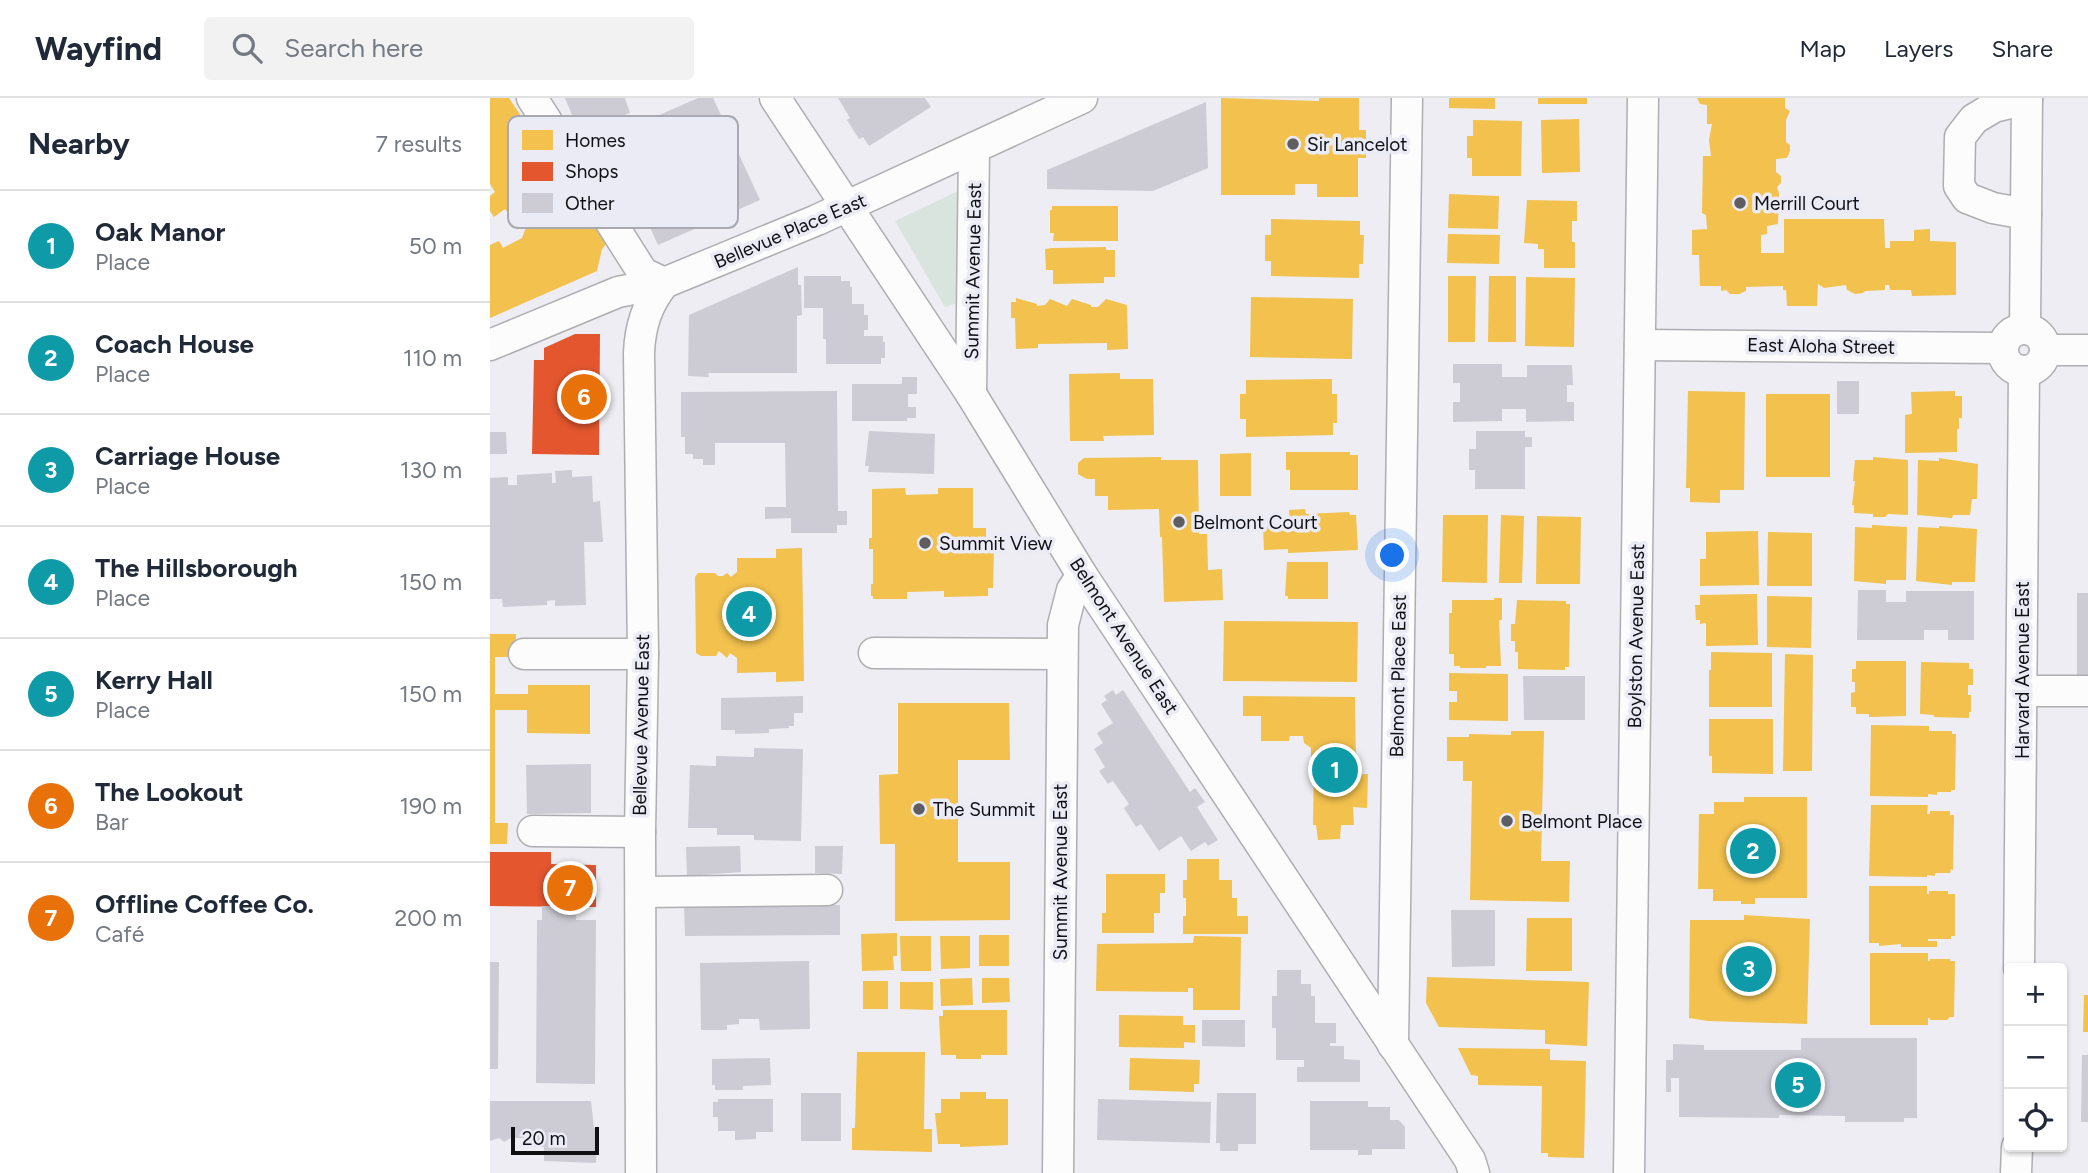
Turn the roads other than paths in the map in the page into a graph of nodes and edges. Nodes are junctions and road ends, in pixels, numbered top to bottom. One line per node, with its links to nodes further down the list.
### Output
1 (532, 98): 8 (street)
2 (775, 98): 10 (street, Belmont Avenue East)
3 (1082, 98): 7 (street, Bellevue Place East)
4 (1407, 98): 31 (street, Belmont Place East)
5 (1643, 98): 16 (street, Boylston Avenue East)
6 (2028, 98): 11 (street); 11 (street)
7 (1029, 110): 9 (street, Bellevue Place East)
8 (543, 116)
9 (974, 148): 10 (street, Bellevue Place East); 18 (street, Summit Avenue East)
10 (847, 208): 13 (street, Bellevue Place East); 18 (street, Belmont Avenue East)
11 (2026, 214): 14 (street)
12 (614, 228): 13 (street)
13 (664, 283): 15 (street, Bellevue Place East); 22 (street, Bellevue Avenue East)
14 (2025, 343): 16 (street, East Aloha Street); 17 (street, East Aloha Street); 24 (street, Harvard Avenue East)
15 (490, 345)
16 (1640, 345): 36 (street, Boylston Avenue East)
17 (2088, 350)
18 (971, 394): 19 (street, Belmont Avenue East)
19 (1082, 575): 23 (street, Summit Avenue East); 31 (street, Belmont Avenue East)
20 (874, 653): 23 (street)
21 (524, 654): 22 (street)
22 (643, 654): 27 (street, Bellevue Avenue East)
23 (1062, 654): 34 (street, Summit Avenue East)
24 (2022, 691): 25 (street); 30 (street, Harvard Avenue East)
25 (2088, 691)
26 (533, 831): 27 (street)
27 (640, 832): 29 (street, Bellevue Avenue East)
28 (827, 890): 29 (street)
29 (641, 892): 33 (street, Bellevue Avenue East)
30 (2019, 963)
31 (1393, 1045): 35 (street, Belmont Avenue East)
32 (2017, 1152): 37 (street)
33 (641, 1173)
34 (1058, 1173)
35 (1474, 1173)
36 (1629, 1173)
37 (2016, 1173)

